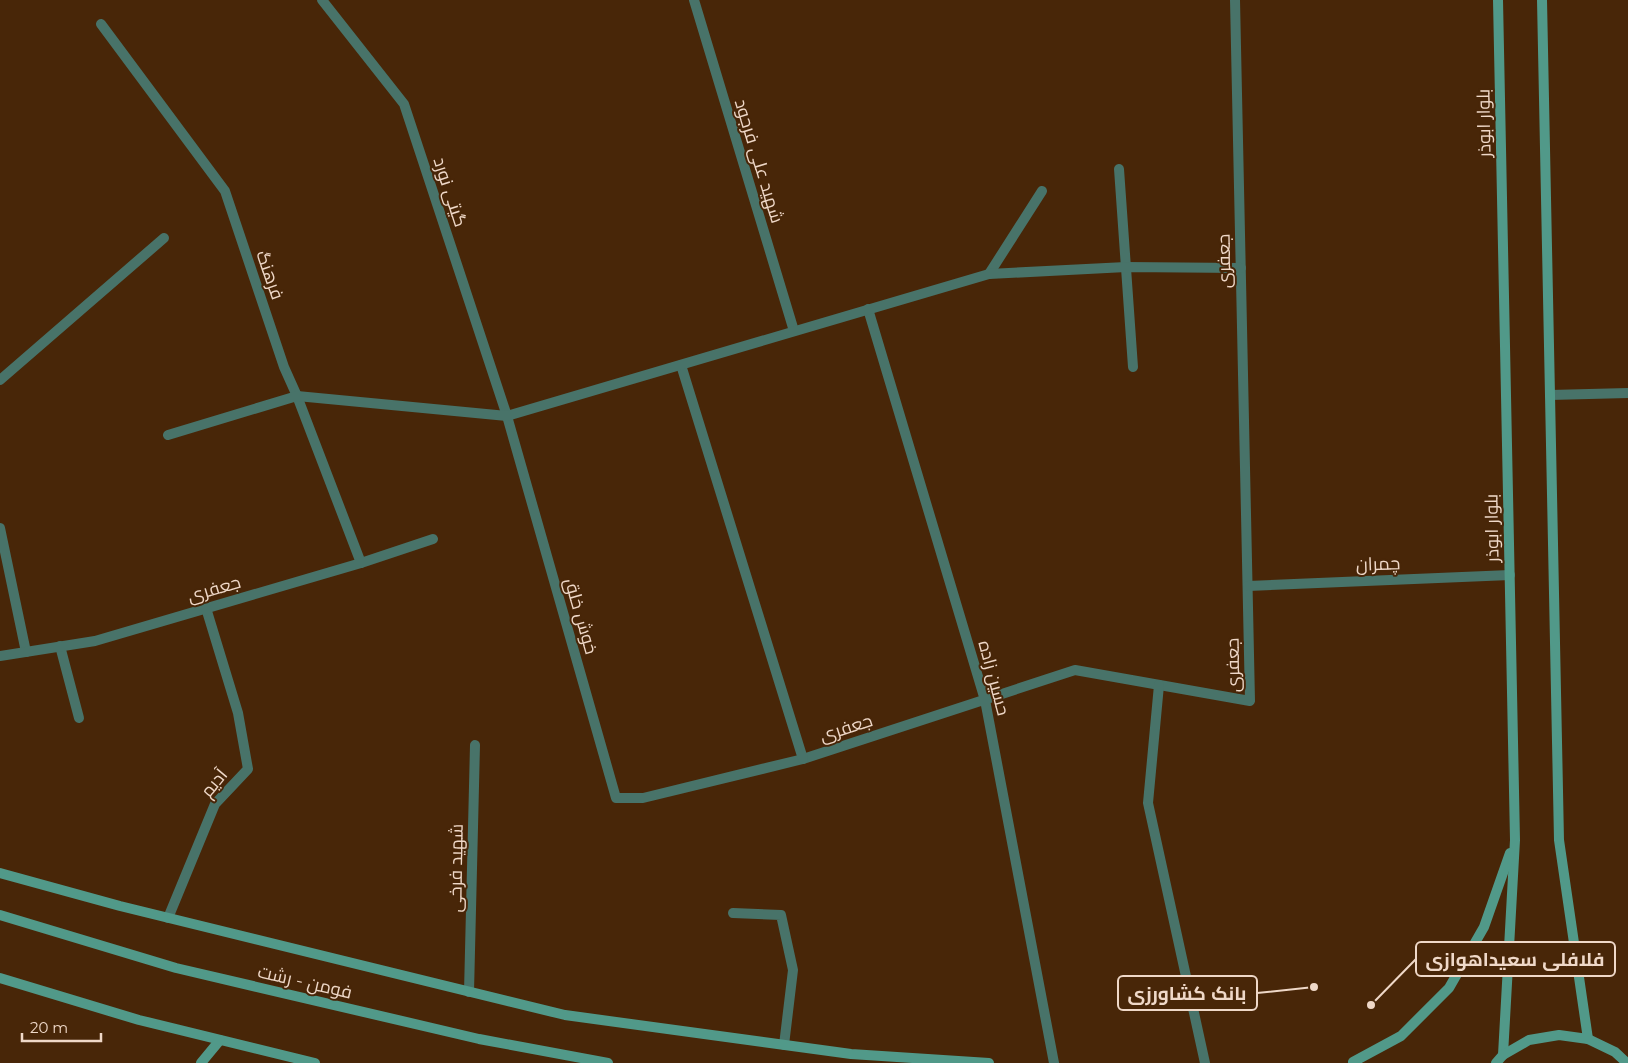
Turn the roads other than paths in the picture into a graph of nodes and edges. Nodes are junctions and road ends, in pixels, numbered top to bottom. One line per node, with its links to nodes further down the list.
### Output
1 (322, 0): 21 (street, گیتی نورد)
2 (694, 0): 14 (street, شهید علی فرجود)
3 (1235, 0): 11 (street, جعفری)
4 (1498, 0): 26 (street, بلوار ابوذر)
5 (1542, 0): 19 (street)
6 (100, 24): 20 (street, فرهنگ)
7 (1119, 169): 10 (street)
8 (1042, 191): 12 (street)
9 (164, 238): 17 (street)
10 (1126, 267): 11 (street); 12 (street); 16 (street)
11 (1241, 268): 27 (street, جعفری)
12 (989, 274): 13 (street)
13 (868, 309): 14 (street); 33 (street, حسین زاده)
14 (794, 331): 15 (street)
15 (681, 365): 21 (street); 36 (street)
16 (1133, 367)
17 (0, 380)
18 (1628, 393): 19 (street)
19 (1550, 395): 45 (street)
20 (297, 396): 21 (street); 22 (street); 25 (street, فرهنگ)
21 (508, 416): 37 (street, خوش خلق)
22 (168, 435)
23 (0, 528): 30 (street)
24 (433, 539): 25 (street, جعفری)
25 (361, 563): 28 (street, جعفری)
26 (1510, 575): 27 (street, چمران); 38 (street, بلوار ابوذر)
27 (1248, 586): 32 (street, جعفری)
28 (206, 608): 29 (street, جعفری); 42 (street, آدیم)
29 (60, 646): 30 (street, جعفری); 34 (street)
30 (26, 652): 31 (street, جعفری)
31 (0, 656)
32 (1159, 685): 33 (street, جعفری); 54 (street)
33 (985, 700): 36 (street, جعفری); 53 (street, حسین زاده)
34 (79, 718)
35 (475, 745): 44 (street, شهید فرخی)
36 (803, 759): 37 (street, جعفری)
37 (643, 798)
38 (1515, 840): 48 (street, بلوار ابوذر); 55 (street)
39 (0, 873): 42 (street)
40 (732, 913): 47 (street)
41 (0, 915): 51 (street, فومن - رشت)
42 (168, 918): 44 (street)
43 (0, 978): 46 (street)
44 (470, 992): 47 (street)
45 (1588, 1039): 48 (street); 57 (street)
46 (220, 1040): 49 (street); 50 (street)
47 (784, 1045): 52 (street)
48 (1503, 1055): 56 (street)
49 (201, 1063)
50 (315, 1063)
51 (608, 1063)
52 (989, 1063)
53 (1054, 1063)
54 (1205, 1063)
55 (1351, 1063)
56 (1496, 1063)
57 (1627, 1063)

